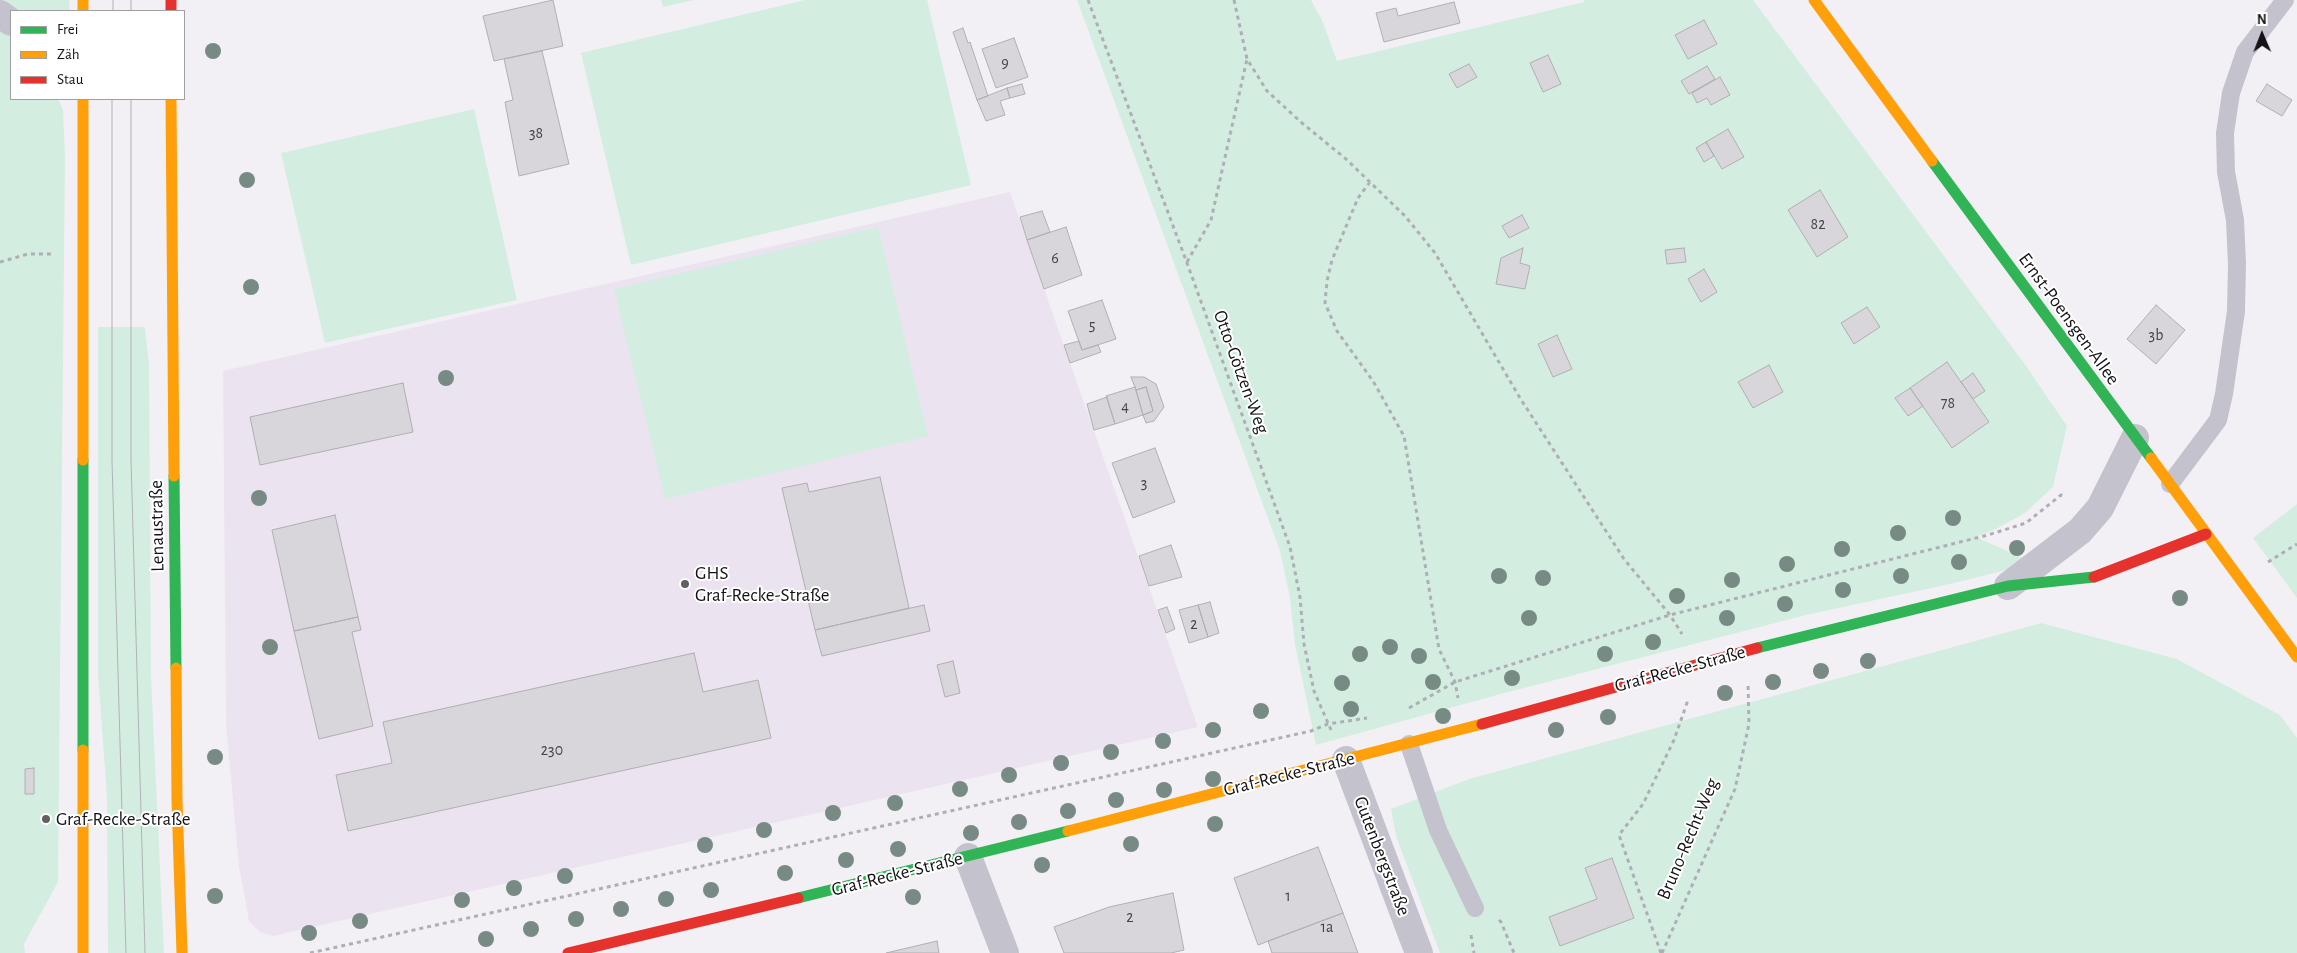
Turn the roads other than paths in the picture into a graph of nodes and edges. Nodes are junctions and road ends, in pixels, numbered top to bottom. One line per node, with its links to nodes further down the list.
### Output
1 (1814, 0): 7 (street, Ernst-Poensgen-Allee)
2 (2285, 0): 8 (lane)
3 (68, 100): 6 (street)
4 (83, 100): 6 (street)
5 (171, 100): 18 (street, Lenaustraße)
6 (83, 129): 17 (street)
7 (2135, 438): 8 (street, Ernst-Poensgen-Allee); 10 (street, Graf-Recke-Straße)
8 (2170, 484): 9 (street, Ernst-Poensgen-Allee)
9 (2206, 534): 10 (street, Graf-Recke-Straße); 11 (street, Ernst-Poensgen-Allee)
10 (2008, 586): 12 (street, Graf-Recke-Straße)
11 (2297, 657)
12 (1409, 744): 13 (street, Graf-Recke-Straße); 15 (lane)
13 (1346, 760): 14 (street, Graf-Recke-Straße); 21 (street, Gutenbergstraße)
14 (968, 857): 16 (street, Graf-Recke-Straße); 20 (street)
15 (1475, 908)
16 (635, 946): 19 (street, Graf-Recke-Straße)
17 (83, 953)
18 (182, 953)
19 (568, 953)
20 (1005, 953)
21 (1419, 953)

